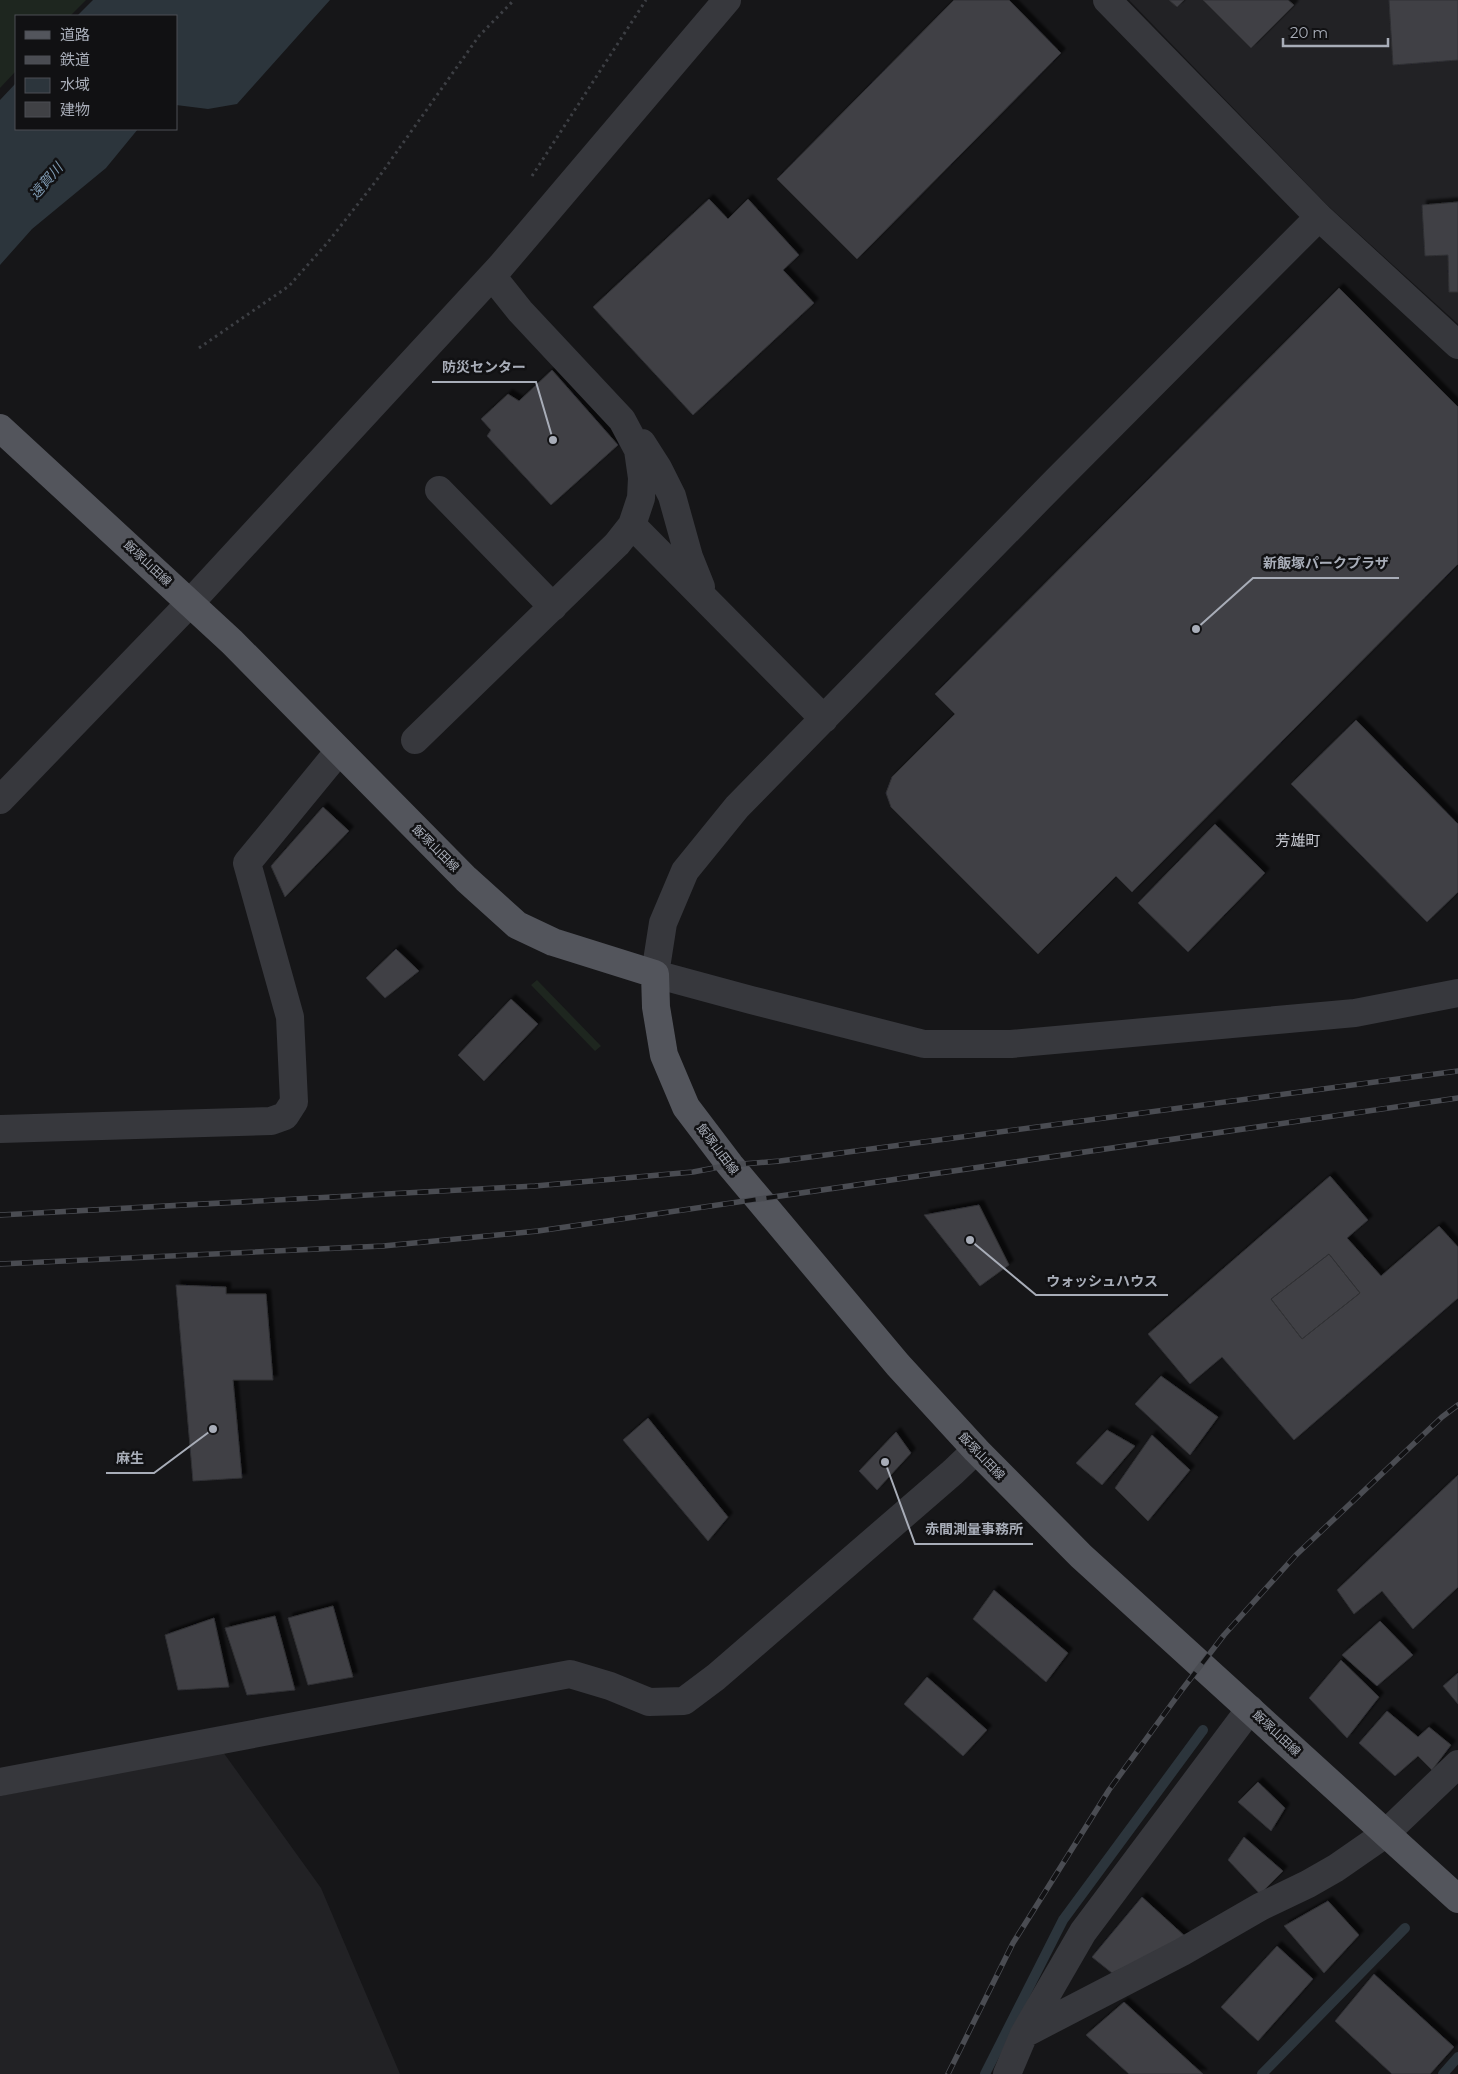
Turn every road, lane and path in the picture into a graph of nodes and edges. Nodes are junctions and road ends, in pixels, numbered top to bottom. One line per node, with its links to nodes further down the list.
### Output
1 (514, 0): 9 (path)
2 (646, 0): 5 (path)
3 (728, 0): 7 (street)
4 (1106, 0): 6 (street)
5 (530, 180)
6 (1319, 217): 8 (street); 17 (street)
7 (492, 276): 10 (street); 15 (street)
8 (1452, 329)
9 (199, 348)
10 (622, 420): 13 (street); 14 (street)
11 (0, 428): 15 (main road, 飯塚山田線)
12 (439, 490): 16 (street)
13 (632, 525): 14 (street); 16 (street)
14 (707, 600): 17 (street)
15 (190, 603): 19 (main road, 飯塚山田線); 20 (street)
16 (553, 607): 18 (street)
17 (824, 719): 21 (street)
18 (415, 740)
19 (340, 751): 21 (main road, 飯塚山田線); 23 (street)
20 (0, 800)
21 (656, 974): 22 (street); 24 (main road, 飯塚山田線)
22 (1458, 993)
23 (0, 1129)
24 (976, 1450): 25 (main road, 飯塚山田線); 27 (street)
25 (1250, 1709): 28 (main road, 飯塚山田線); 30 (street)
26 (1458, 1764): 28 (street)
27 (0, 1782)
28 (1385, 1834): 29 (main road, 飯塚山田線); 30 (street)
29 (1458, 1899)
30 (1024, 2034): 31 (street)
31 (1007, 2074)

